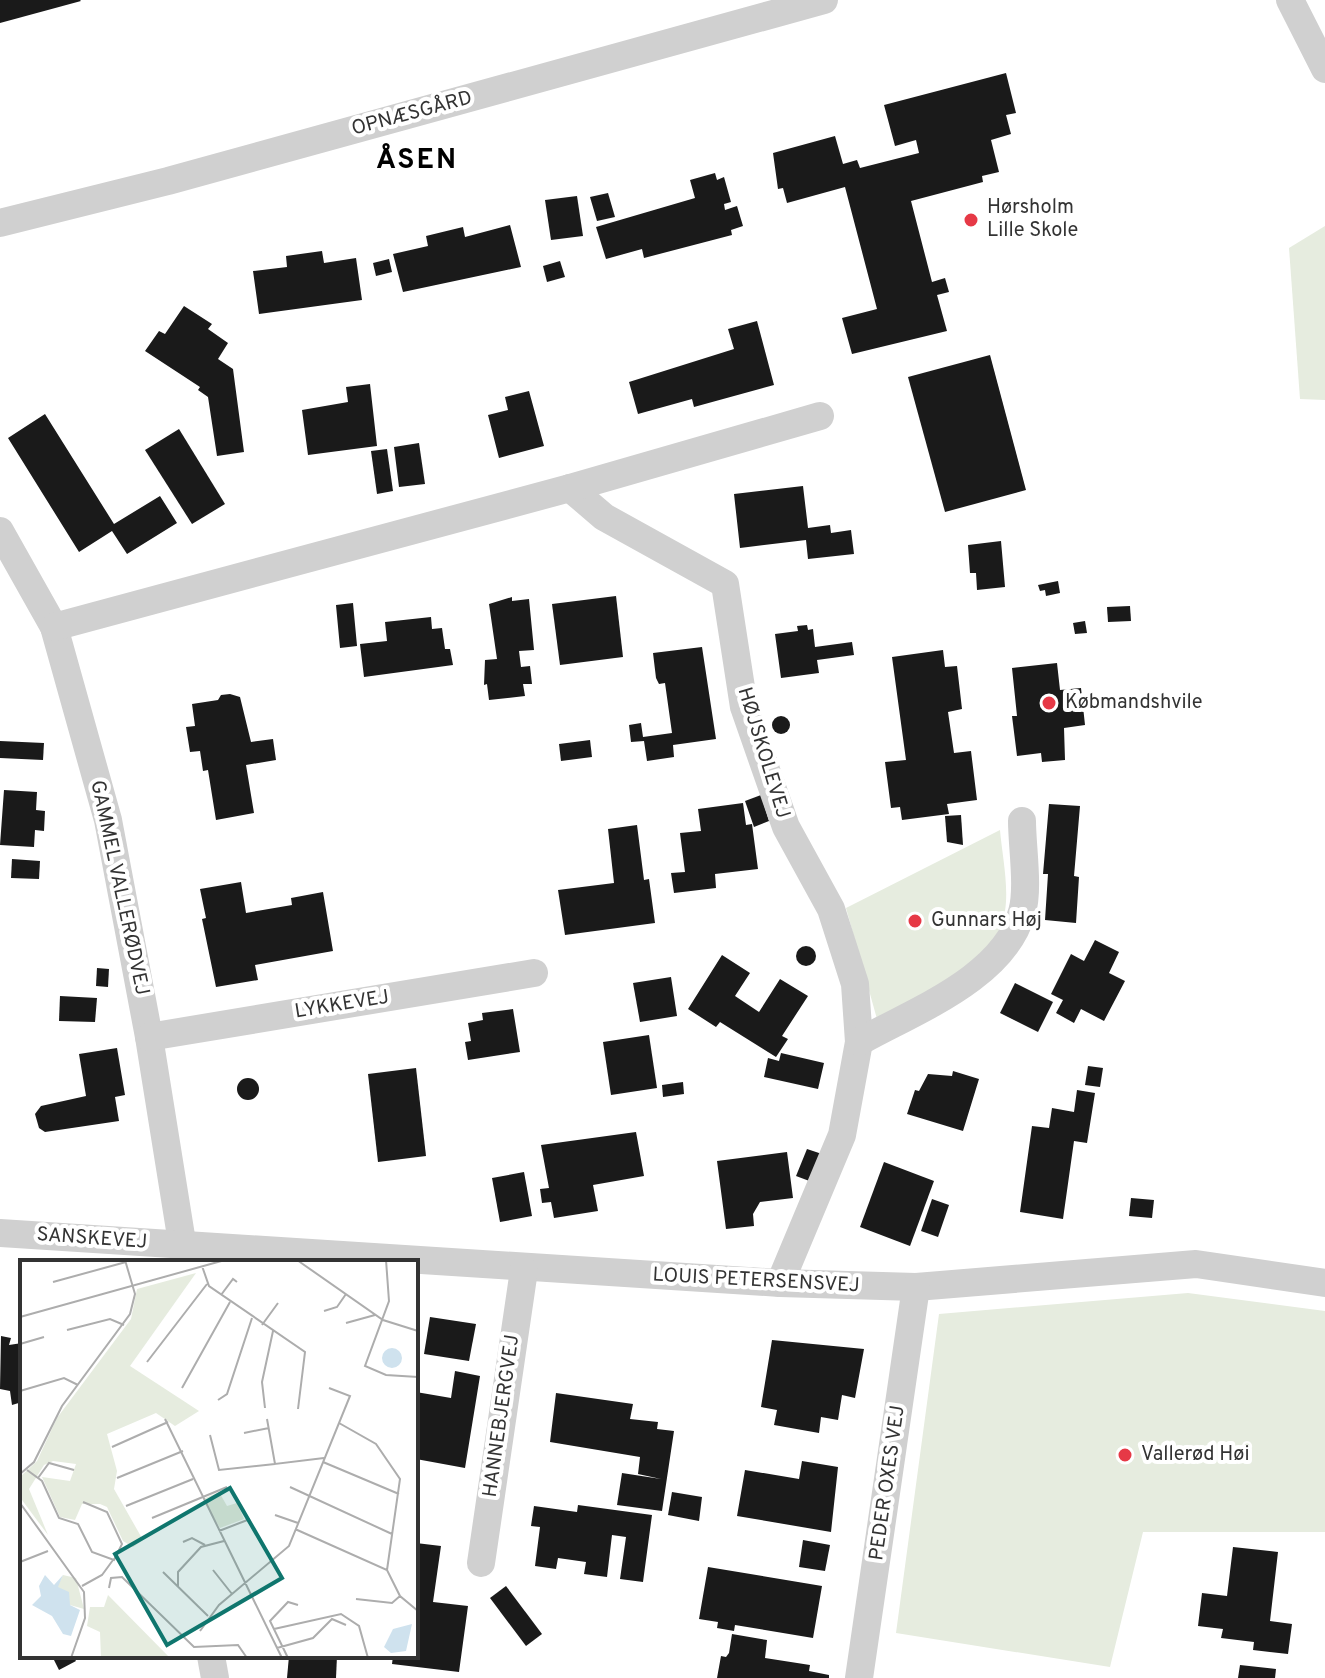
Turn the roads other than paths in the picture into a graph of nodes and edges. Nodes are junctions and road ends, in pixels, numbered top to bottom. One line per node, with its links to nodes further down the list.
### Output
1 (824, 0): 4 (street, OPNÆSGÅRD)
2 (1290, 0): 3 (street)
3 (1325, 69)
4 (0, 223)
5 (820, 416): 6 (street)
6 (570, 488): 8 (street); 12 (street, HØJSKOLEVEJ)
7 (0, 531): 8 (street, GAMMEL VALLERØDVEJ)
8 (54, 627): 11 (street, GAMMEL VALLERØDVEJ)
9 (1022, 821): 12 (street)
10 (534, 973): 11 (street, LYKKEVEJ)
11 (149, 1037): 14 (street, GAMMEL VALLERØDVEJ)
12 (859, 1042): 18 (street, HØJSKOLEVEJ)
13 (0, 1233): 14 (street, SANSKEVEJ)
14 (185, 1254): 15 (street, LOUIS PETERSENSVEJ)
15 (312, 1260)
16 (418, 1265): 17 (street, LOUIS PETERSENSVEJ)
17 (524, 1270): 18 (street, LOUIS PETERSENSVEJ); 21 (street, HANNEBJERGVEJ)
18 (780, 1283): 20 (street, LOUIS PETERSENSVEJ)
19 (1325, 1283): 20 (street, LOUIS PETERSENSVEJ)
20 (916, 1287): 24 (street, PEDER OXES VEJ)
21 (481, 1563)
22 (211, 1658): 23 (street)
23 (215, 1678)
24 (859, 1678)

